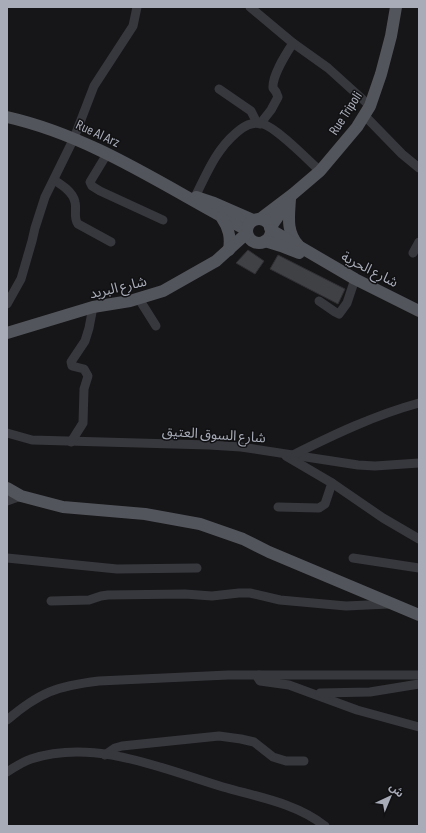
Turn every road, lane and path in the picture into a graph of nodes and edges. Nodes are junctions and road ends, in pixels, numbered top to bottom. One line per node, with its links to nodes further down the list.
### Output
1 (137, 7): 9 (street)
2 (250, 7): 4 (street)
3 (396, 7): 6 (main road, Rue Tripoli)
4 (293, 43): 6 (street); 8 (street)
5 (220, 89): 8 (street)
6 (367, 111): 11 (street); 12 (main road, Rue Tripoli)
7 (7, 116): 9 (main road, Rue Al Arz)
8 (258, 123): 12 (street); 15 (street)
9 (74, 138): 10 (main road, Rue Al Arz); 13 (street)
10 (107, 154): 14 (main road, Rue Al Arz); 18 (street)
11 (419, 168)
12 (320, 171): 16 (main road, Rue Tripoli)
13 (54, 180): 22 (street); 31 (street)
14 (172, 189): 15 (main road, Rue Al Arz); 17 (main road, Rue Al Arz)
15 (195, 197): 19 (main road, Rue Al Arz)
16 (292, 197): 19 (main road, Rue Tripoli); 20 (main road, Rue Tripoli); 24 (main road)
17 (222, 218): 19 (main road, Rue Al Arz); 25 (main road)
18 (163, 220)
19 (252, 229): 20 (main road); 21 (main road); 25 (main road, شارع البريد)
20 (270, 229): 21 (main road, Rue Tripoli); 24 (main road)
21 (265, 241): 27 (main road)
22 (111, 242)
23 (419, 242): 26 (street)
24 (298, 246): 27 (main road)
25 (228, 251): 29 (main road, شارع البريد)
26 (412, 253)
27 (328, 264): 28 (main road, شارع الحرية)
28 (355, 279): 30 (street); 33 (main road, شارع الحرية)
29 (139, 299): 32 (main road, شارع البريد); 34 (street)
30 (318, 301)
31 (7, 304)
32 (93, 307): 35 (main road, شارع البريد); 38 (street)
33 (419, 311)
34 (156, 326)
35 (7, 333)
36 (419, 403): 40 (street)
37 (7, 433): 38 (street, شارع السوق العتيق)
38 (71, 442): 39 (street, شارع السوق العتيق)
39 (282, 454): 40 (street, شارع السوق العتيق); 42 (street)
40 (293, 455): 41 (street, شارع السوق العتيق)
41 (419, 463)
42 (332, 483): 46 (street); 47 (street)
43 (7, 488): 44 (main road)
44 (21, 496): 45 (street); 53 (main road)
45 (7, 501)
46 (278, 507)
47 (419, 538)
48 (7, 558): 50 (street)
49 (353, 558): 51 (street)
50 (197, 568)
51 (419, 568)
52 (51, 601): 53 (street)
53 (389, 604): 54 (main road)
54 (419, 615)
55 (259, 675): 56 (street); 58 (street); 59 (street)
56 (419, 675)
57 (419, 684): 58 (street)
58 (314, 693): 60 (street)
59 (7, 720)
60 (419, 727)
61 (105, 755): 62 (street); 63 (street); 64 (street)
62 (304, 761)
63 (7, 772)
64 (325, 826)

